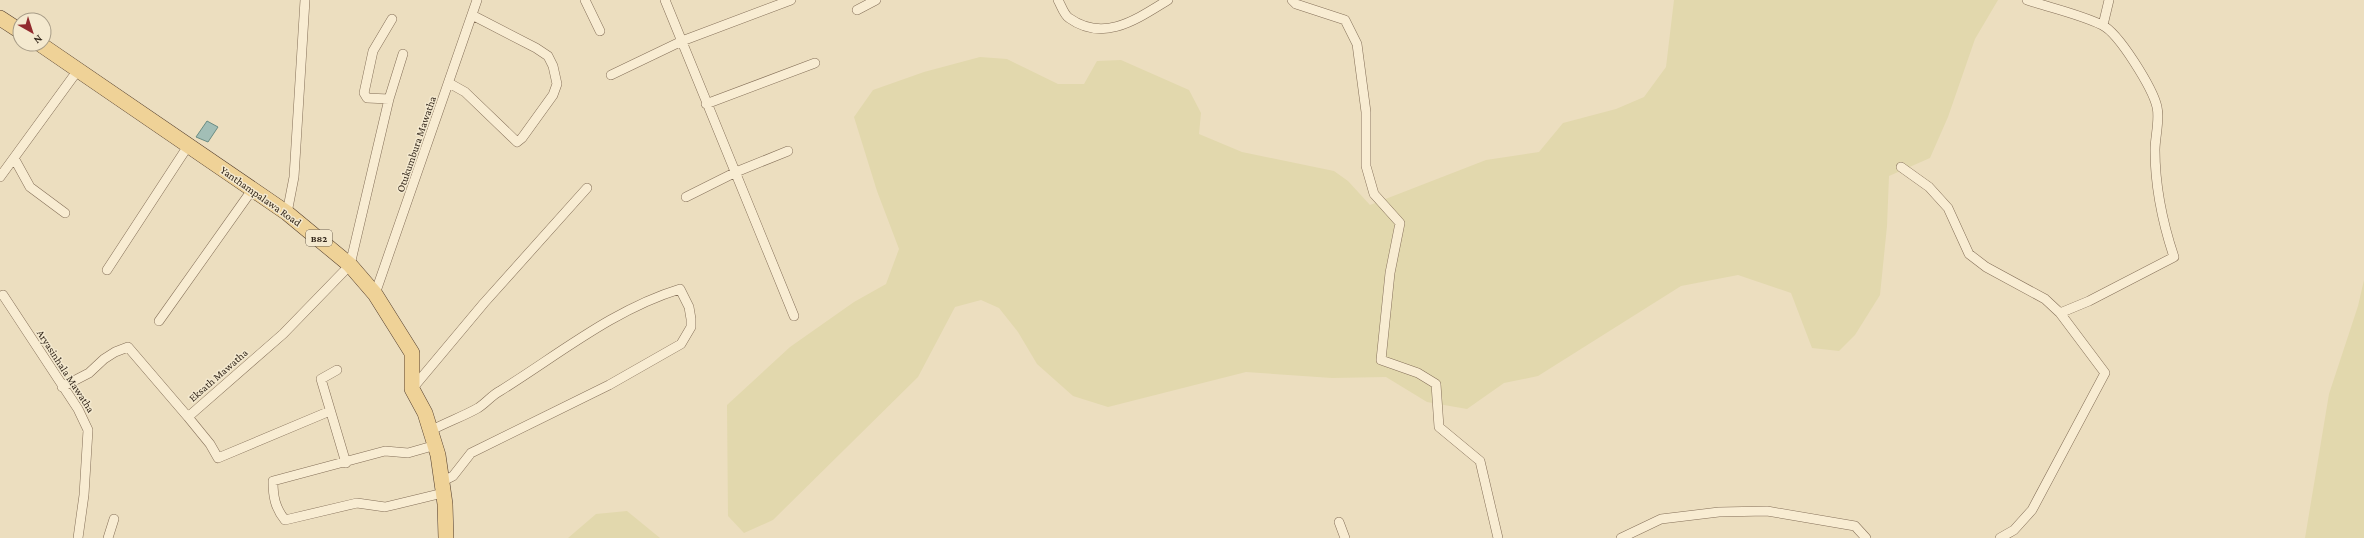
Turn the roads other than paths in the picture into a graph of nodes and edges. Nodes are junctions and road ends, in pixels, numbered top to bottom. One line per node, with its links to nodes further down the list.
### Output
1 (305, 0): 38 (street)
2 (477, 0): 13 (street, Otukumbura Mawatha)
3 (586, 0): 18 (street)
4 (665, 0): 19 (street)
5 (791, 0): 19 (street)
6 (876, 0): 12 (street)
7 (1058, 0): 8 (street)
8 (1168, 0)
9 (1292, 0): 61 (street)
10 (2027, 0): 16 (street)
11 (2110, 0): 16 (street)
12 (857, 10)
13 (472, 15): 25 (street, Otukumbura Mawatha); 25 (street)
14 (0, 18): 17 (main road)
15 (392, 19): 26 (street)
16 (2103, 25): 43 (street)
17 (12, 26)
18 (600, 31)
19 (682, 41): 24 (street); 27 (street)
20 (52, 52): 23 (main road, Yanthampalawa Road / B82)
21 (403, 54): 26 (street)
22 (815, 63): 27 (street)
23 (78, 70): 28 (main road, Yanthampalawa Road / B82); 30 (street)
24 (610, 75)
25 (449, 83): 41 (street, Otukumbura Mawatha)
26 (389, 99): 39 (street)
27 (706, 104): 32 (street)
28 (188, 146): 35 (main road, Yanthampalawa Road / B82); 40 (street)
29 (788, 151): 32 (street)
30 (14, 158): 33 (street); 37 (street)
31 (1901, 167): 43 (street)
32 (736, 172): 36 (street); 44 (street)
33 (0, 177)
34 (588, 188): 48 (street)
35 (252, 190): 38 (main road, Yanthampalawa Road / B82); 45 (street)
36 (686, 197)
37 (64, 213)
38 (287, 213): 39 (main road, Yanthampalawa Road / B82)
39 (350, 265): 41 (main road, Yanthampalawa Road / B82); 50 (street, Eksath Mawatha)
40 (107, 270)
41 (375, 294): 48 (main road, Yanthampalawa Road / B82)
42 (3, 295): 47 (street, Aryasinhala Mawatha)
43 (2060, 313): 64 (street)
44 (794, 316)
45 (159, 321)
46 (337, 370): 49 (street)
47 (62, 386): 50 (street, Eksath Mawatha); 57 (street, Aryasinhala Mawatha)
48 (412, 389): 51 (main road, Yanthampalawa Road / B82)
49 (330, 411): 50 (street); 53 (street)
50 (188, 418)
51 (432, 430): 52 (main road, Yanthampalawa Road / B82); 54 (street)
52 (436, 445): 53 (street); 54 (main road, Yanthampalawa Road / B82)
53 (346, 463): 54 (street)
54 (442, 487): 59 (main road, Yanthampalawa Road / B82)
55 (114, 519): 58 (street)
56 (1339, 522): 60 (street)
57 (78, 538)
58 (108, 538)
59 (446, 538)
60 (1345, 538)
61 (1498, 538)
62 (1621, 538): 63 (street)
63 (1866, 538)
64 (2000, 538)

